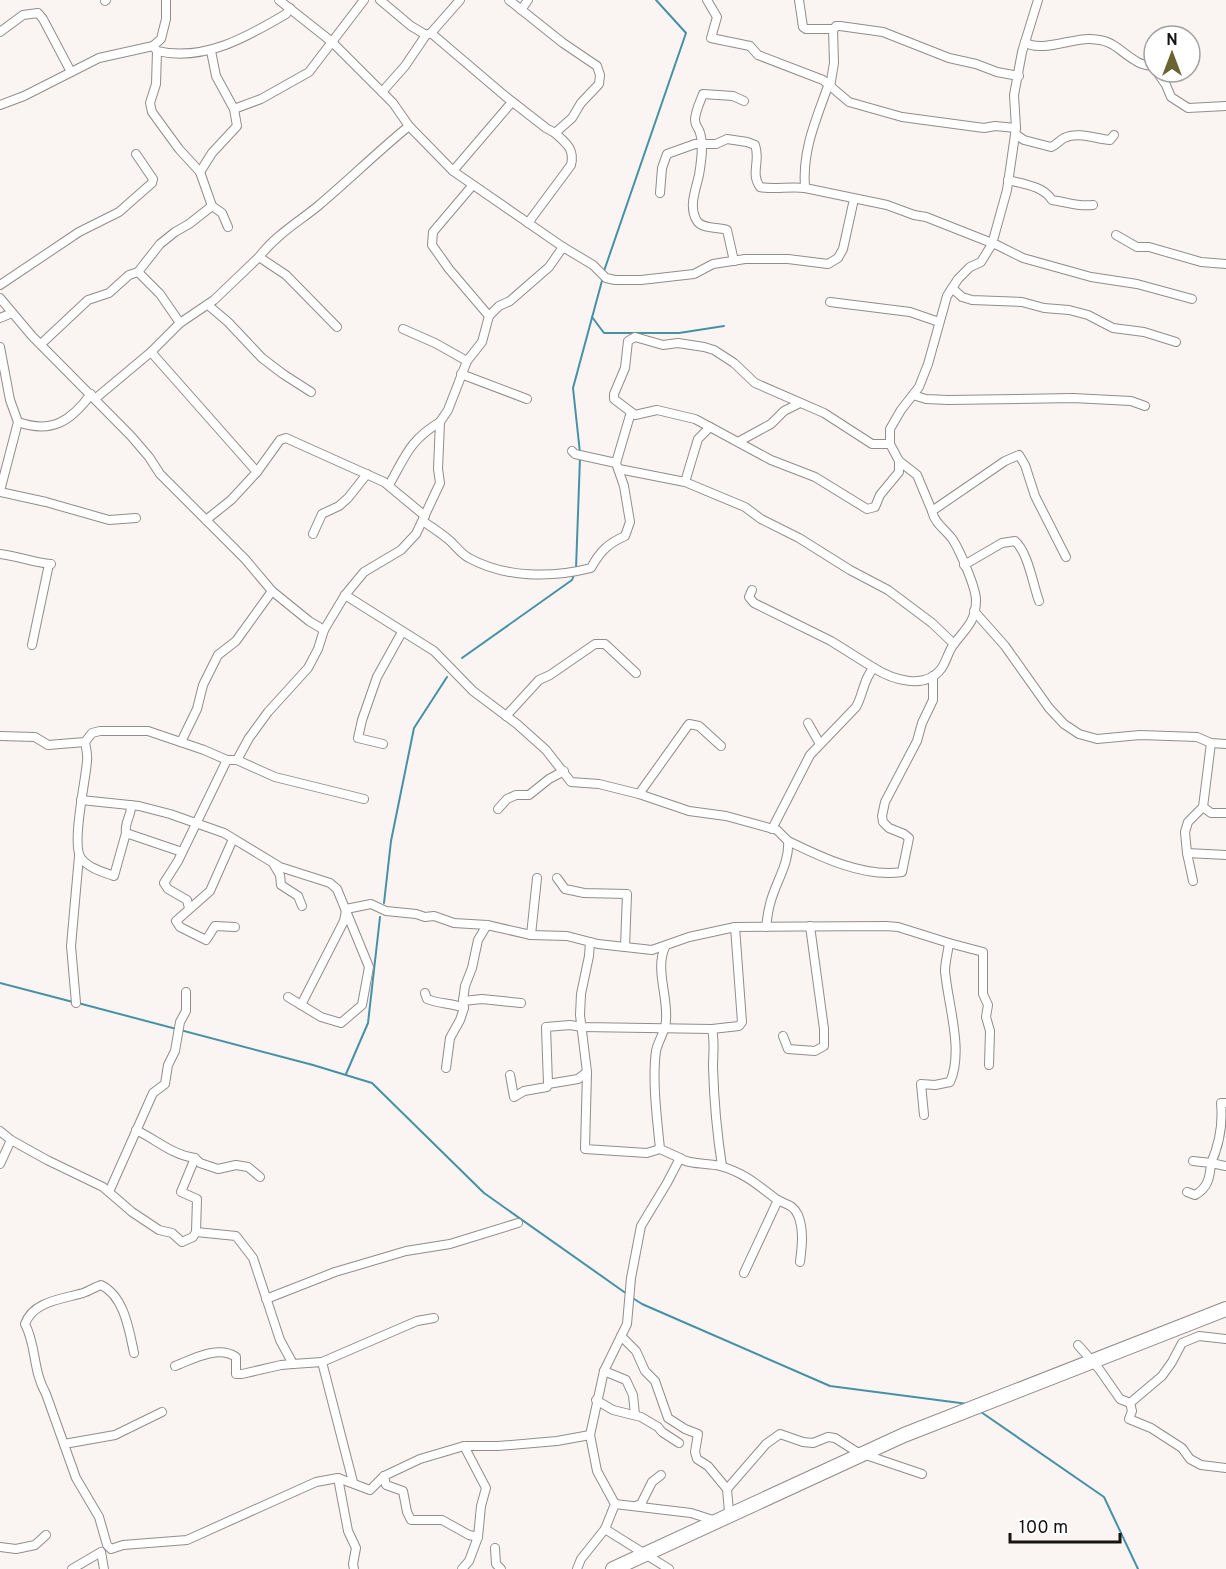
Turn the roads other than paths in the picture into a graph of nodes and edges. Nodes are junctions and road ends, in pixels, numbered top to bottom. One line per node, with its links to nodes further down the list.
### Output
1 (166, 0): 18 (street)
2 (279, 0): 11 (street)
3 (364, 0): 16 (street)
4 (380, 0): 15 (street)
5 (460, 0): 15 (street)
6 (509, 0): 12 (street)
7 (528, 0): 12 (street)
8 (707, 0): 24 (street)
9 (799, 0): 13 (street)
10 (1038, 0): 17 (street)
11 (290, 8): 16 (street); 19 (street)
12 (521, 10): 33 (street)
13 (833, 29): 22 (street); 24 (street)
14 (0, 32): 21 (street)
15 (429, 34): 25 (street); 27 (street)
16 (332, 42): 25 (street); 30 (street)
17 (1024, 42): 20 (street); 22 (street)
18 (155, 49): 19 (street); 21 (street); 38 (street)
19 (211, 51): 30 (street)
20 (1142, 64)
21 (71, 72): 28 (street)
22 (1019, 76): 32 (street)
23 (1165, 84): 29 (street)
24 (829, 86): 32 (street); 41 (street)
25 (382, 92): 31 (street)
26 (744, 101): 35 (street)
27 (512, 102): 33 (street); 37 (street)
28 (0, 105)
29 (1226, 106)
30 (234, 109): 38 (street)
31 (409, 126): 37 (street); 51 (street)
32 (1016, 131): 34 (street); 39 (street)
33 (555, 133): 46 (street)
34 (1114, 135)
35 (701, 143): 41 (street); 42 (street); 52 (street)
36 (136, 154): 55 (street)
37 (453, 171): 40 (street)
38 (200, 172): 45 (street)
39 (1008, 180): 44 (street); 49 (street)
40 (472, 186): 46 (street); 62 (street)
41 (805, 188): 43 (street)
42 (660, 193)
43 (854, 199): 49 (street); 52 (street)
44 (1093, 205)
45 (212, 206): 47 (street); 54 (street)
46 (528, 222): 50 (street)
47 (228, 227)
48 (1116, 235): 53 (street)
49 (992, 244): 56 (street); 58 (street)
50 (563, 247): 52 (street); 62 (street)
51 (260, 257): 60 (street); 66 (street)
52 (734, 261)
53 (1226, 264)
54 (138, 272): 65 (street); 69 (street)
55 (0, 285)
56 (952, 288): 64 (street); 68 (street)
57 (0, 298): 61 (street)
58 (1192, 299)
59 (830, 302): 64 (street)
60 (208, 305): 65 (street); 74 (street)
61 (12, 313): 63 (street); 69 (street)
62 (489, 316): 72 (street)
63 (0, 318)
64 (939, 322): 75 (street)
65 (180, 323): 71 (street)
66 (337, 327)
67 (403, 329): 72 (street)
68 (1176, 342)
69 (41, 344): 76 (street)
70 (0, 347): 81 (street)
71 (151, 352): 76 (street); 89 (street)
72 (467, 361): 73 (street)
73 (461, 374): 77 (street); 82 (street)
74 (311, 392)
75 (913, 395): 79 (street); 85 (street)
76 (93, 396): 81 (street); 97 (street)
77 (527, 399)
78 (800, 403): 80 (street); 84 (street); 85 (street)
79 (1145, 406)
80 (631, 412): 83 (street); 88 (street)
81 (18, 422): 93 (street)
82 (440, 422): 92 (street); 96 (street)
83 (710, 426): 84 (street); 91 (street)
84 (738, 442): 87 (street)
85 (890, 444): 87 (street)
86 (572, 451): 88 (street)
87 (899, 461): 94 (street)
88 (618, 466): 91 (street); 96 (street)
89 (257, 472): 90 (street); 97 (street)
90 (367, 474): 92 (street); 98 (street)
91 (685, 482): 109 (street)
92 (389, 485): 96 (street)
93 (0, 492): 95 (street)
94 (932, 511): 100 (street); 101 (street)
95 (136, 518)
96 (424, 519): 104 (street)
97 (206, 520): 103 (street)
98 (313, 534)
99 (0, 554): 110 (street)
100 (1066, 557)
101 (964, 565): 105 (street); 106 (street)
102 (752, 590): 111 (street)
103 (272, 591): 107 (street); 118 (street)
104 (345, 595): 107 (street); 108 (street)
105 (1039, 601)
106 (974, 611): 109 (street); 119 (street)
107 (324, 630): 125 (street)
108 (402, 632): 114 (street); 120 (street)
109 (954, 644): 113 (street)
110 (32, 645)
111 (874, 668): 113 (street); 121 (street)
112 (636, 673): 114 (street)
113 (933, 676): 138 (street)
114 (506, 716): 126 (street)
115 (808, 723): 121 (street)
116 (0, 736): 117 (street)
117 (85, 742): 118 (street); 129 (street)
118 (181, 742): 124 (street)
119 (1210, 742): 122 (street); 131 (street)
120 (383, 744)
121 (820, 744): 135 (street)
122 (1226, 744)
123 (721, 746): 127 (street)
124 (228, 760): 125 (street); 134 (street)
125 (237, 760): 128 (street)
126 (564, 771): 127 (street); 132 (street)
127 (639, 794): 135 (street)
128 (364, 799)
129 (81, 800): 130 (street); 142 (street)
130 (131, 805): 134 (street); 136 (street)
131 (1203, 807): 133 (street); 140 (street)
132 (498, 809)
133 (1226, 813)
134 (196, 823): 137 (street); 139 (street)
135 (772, 829): 138 (street)
136 (126, 833): 139 (street); 142 (street)
137 (233, 839): 143 (street); 148 (street)
138 (788, 841): 154 (street)
139 (182, 852): 148 (street)
140 (1187, 853): 141 (street); 146 (street)
141 (1226, 855)
142 (79, 856): 163 (street)
143 (273, 864): 147 (street); 149 (street)
144 (537, 878): 155 (street)
145 (557, 878): 158 (street)
146 (1193, 880)
147 (302, 906)
148 (189, 908): 152 (street)
149 (346, 909): 150 (street); 166 (street); 166 (street)
150 (487, 925): 155 (street); 165 (street)
151 (810, 926): 154 (street); 157 (street); 170 (street)
152 (236, 927)
153 (735, 927): 154 (street); 159 (street); 169 (street)
154 (766, 927)
155 (531, 935): 156 (street)
156 (590, 942): 158 (street); 167 (street)
157 (949, 943): 171 (street); 177 (street)
158 (624, 947): 159 (street)
159 (666, 947): 168 (street)
160 (186, 992): 178 (street)
161 (425, 993): 165 (street)
162 (288, 997): 166 (street)
163 (76, 1003)
164 (521, 1003): 165 (street)
165 (464, 1004): 172 (street)
166 (301, 1005)
167 (582, 1027): 168 (street); 173 (street); 175 (street)
168 (664, 1027): 169 (street); 181 (street)
169 (712, 1029): 187 (street)
170 (783, 1036)
171 (989, 1065)
172 (446, 1068)
173 (586, 1072): 175 (street); 181 (street)
174 (510, 1075): 175 (street)
175 (548, 1084)
176 (1226, 1103): 185 (street)
177 (924, 1115)
178 (136, 1130): 182 (street); 190 (street)
179 (0, 1131): 180 (street)
180 (11, 1140): 186 (street); 190 (street)
181 (660, 1149): 183 (street)
182 (195, 1158): 189 (street); 194 (street)
183 (680, 1158): 187 (street); 200 (street)
184 (1193, 1161): 185 (street)
185 (1211, 1162): 188 (street); 191 (street)
186 (0, 1164)
187 (722, 1166): 192 (street)
188 (1226, 1166)
189 (260, 1177)
190 (109, 1192): 194 (street)
191 (1187, 1192)
192 (778, 1200): 195 (street); 196 (street)
193 (518, 1223): 197 (street)
194 (196, 1232): 197 (street)
195 (800, 1262)
196 (744, 1273)
197 (266, 1299): 205 (street)
198 (1226, 1308): 238 (highway)
199 (434, 1318): 204 (street)
200 (621, 1336): 207 (street); 222 (street)
201 (1226, 1339): 209 (street)
202 (1078, 1345): 209 (street)
203 (134, 1353): 214 (street)
204 (322, 1362): 205 (street); 221 (street)
205 (293, 1364): 206 (street)
206 (175, 1366)
207 (604, 1371): 208 (street); 211 (street)
208 (596, 1400): 211 (street); 212 (street)
209 (1130, 1403): 216 (street)
210 (162, 1412): 214 (street)
211 (635, 1414): 213 (street)
212 (590, 1435): 215 (street); 223 (street)
213 (679, 1443)
214 (64, 1444): 228 (street)
215 (464, 1446): 219 (street); 227 (street)
216 (1226, 1468)
217 (661, 1474): 224 (street)
218 (922, 1474): 222 (street)
219 (384, 1476): 221 (street); 227 (street)
220 (338, 1478): 221 (street); 228 (street); 234 (street)
221 (353, 1482)
222 (727, 1489): 224 (street)
223 (615, 1504): 224 (street); 225 (street)
224 (634, 1507)
225 (605, 1529): 237 (street); 239 (street)
226 (46, 1535): 229 (street)
227 (478, 1537): 235 (street)
228 (107, 1545): 231 (street)
229 (0, 1547)
230 (495, 1548): 236 (street)
231 (101, 1552): 232 (street); 233 (street)
232 (72, 1569)
233 (104, 1569)
234 (354, 1569)
235 (462, 1569)
236 (501, 1569)
237 (577, 1569)
238 (613, 1569)
239 (669, 1569)

